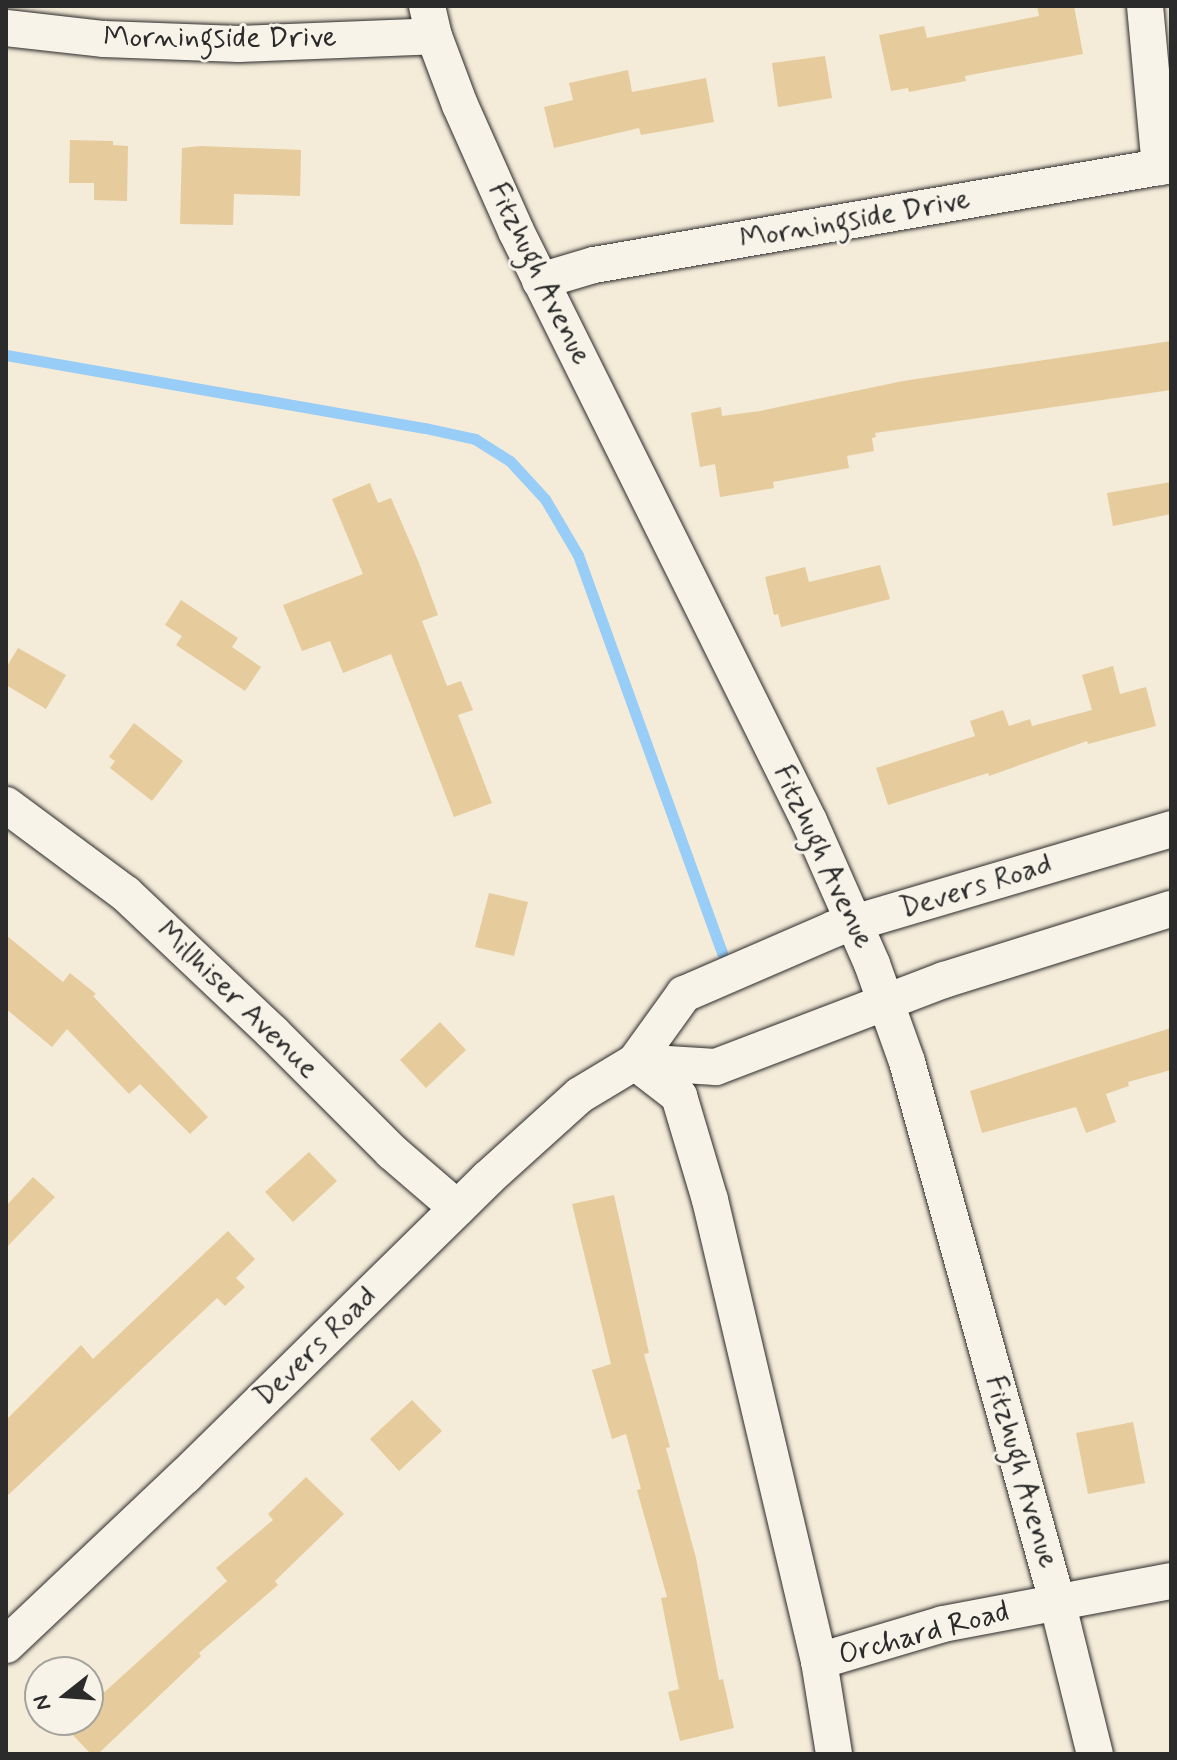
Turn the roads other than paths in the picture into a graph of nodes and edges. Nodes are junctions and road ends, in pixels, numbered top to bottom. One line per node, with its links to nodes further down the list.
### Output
1 (1145, 6): 4 (street)
2 (430, 21): 3 (street, Morningside Drive); 5 (street, Fitzhugh Avenue)
3 (6, 28)
4 (1166, 166): 5 (street, Morningside Drive)
5 (540, 281): 9 (street, Fitzhugh Avenue)
6 (6, 805): 12 (street, Millhiser Avenue)
7 (1171, 829): 9 (street, Devers Road)
8 (1171, 909): 10 (street)
9 (855, 925): 10 (street, Fitzhugh Avenue); 11 (street, Devers Road)
10 (886, 1002): 11 (street); 14 (street, Fitzhugh Avenue)
11 (635, 1062): 12 (street, Devers Road); 16 (street)
12 (457, 1208): 15 (street, Devers Road)
13 (1171, 1581): 14 (street, Orchard Road)
14 (1057, 1601): 16 (street, Orchard Road); 18 (street, Fitzhugh Avenue)
15 (11, 1630)
16 (819, 1661): 17 (street)
17 (834, 1754)
18 (1095, 1754)

